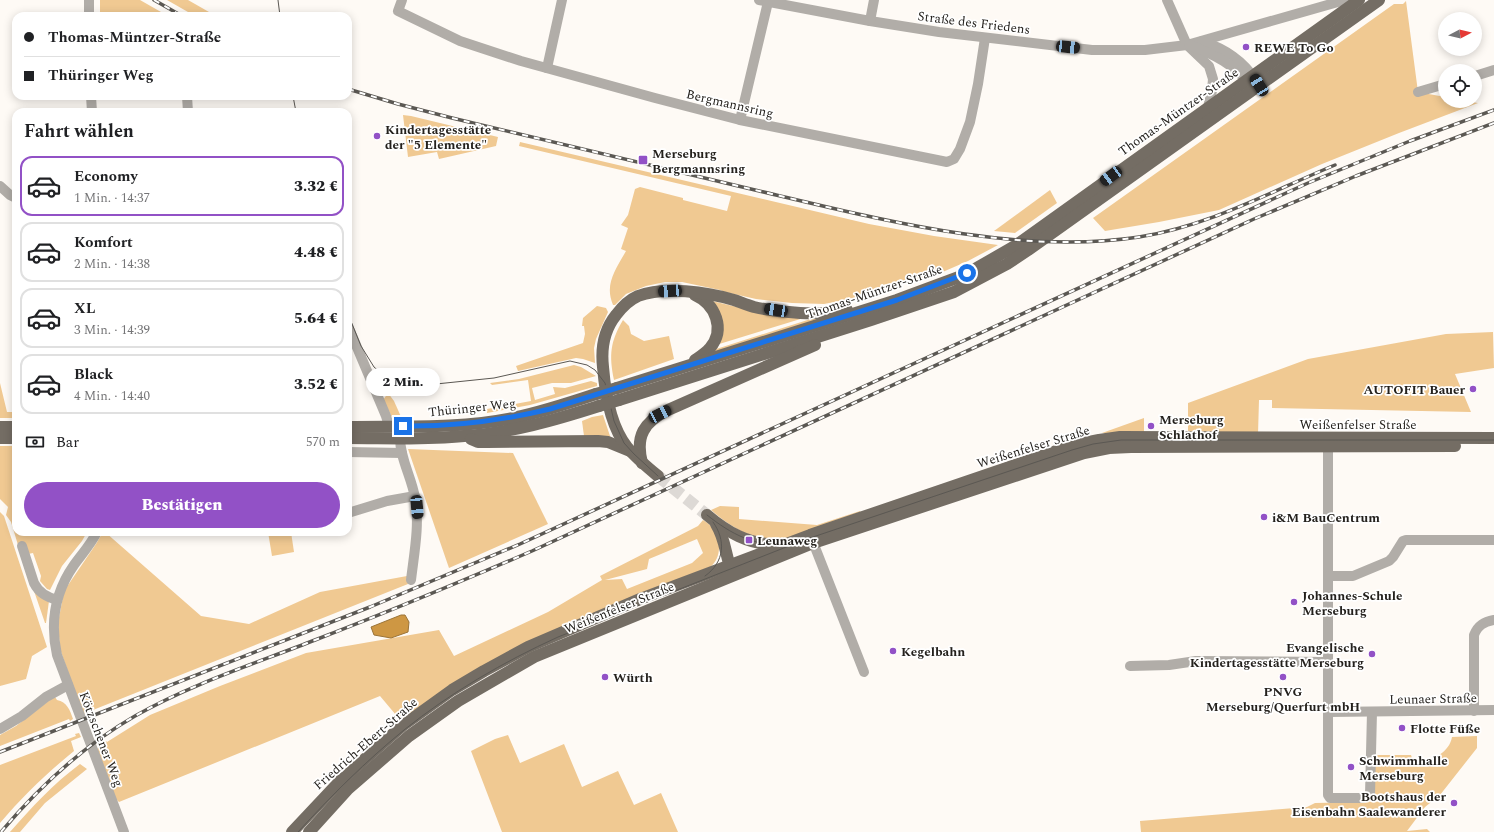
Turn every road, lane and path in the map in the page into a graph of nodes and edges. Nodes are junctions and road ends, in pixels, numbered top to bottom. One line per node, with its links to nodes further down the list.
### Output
1 (89, 0): 10 (street)
2 (402, 0): 15 (street, Bergmannsring)
3 (562, 0): 15 (street)
4 (874, 0): 11 (street)
5 (1167, 0): 14 (street)
6 (1345, 0): 13 (street, Straße des Friedens)
7 (1359, 0): 18 (main road, Thomas-Müntzer-Straße)
8 (1379, 0): 18 (main road, Thomas-Müntzer-Straße)
9 (764, 1): 11 (street, Straße des Friedens); 22 (street)
10 (89, 12)
11 (870, 21): 12 (street, Straße des Friedens)
12 (985, 38): 14 (street, Straße des Friedens); 22 (street, Bergmannsring)
13 (1202, 41): 14 (street, Straße des Friedens); 18 (street)
14 (1187, 44): 18 (street, Straße des Friedens); 21 (street)
15 (547, 68): 22 (street, Bergmannsring)
16 (1494, 70): 17 (street)
17 (1482, 74)
18 (1253, 82): 21 (main road, Thomas-Müntzer-Straße); 27 (main road, Thomas-Müntzer-Straße)
19 (1438, 86): 20 (street)
20 (1418, 92)
21 (1208, 107): 26 (main road, Thomas-Müntzer-Straße)
22 (740, 120)
23 (0, 186): 24 (street)
24 (12, 196)
25 (691, 292): 26 (main road); 29 (main road); 45 (main road)
26 (897, 300): 29 (main road, Thomas-Müntzer-Straße)
27 (846, 328): 30 (main road, Thomas-Müntzer-Straße); 47 (main road)
28 (352, 335): 32 (street)
29 (683, 368): 30 (main road, Thomas-Müntzer-Straße)
30 (618, 394): 31 (main road, Thomas-Müntzer-Straße, bridge)
31 (597, 400): 32 (main road, Thüringer Weg); 36 (main road, Thüringer Weg)
32 (389, 426): 35 (main road, Thüringer Weg)
33 (0, 427): 34 (main road)
34 (12, 427)
35 (352, 427)
36 (463, 437): 40 (main road, Thüringer Weg); 45 (main road)
37 (0, 438): 38 (main road)
38 (12, 438)
39 (352, 438): 40 (main road, Thüringer Weg)
40 (400, 438): 46 (street)
41 (1494, 438): 42 (main road, Weißenfelser Straße)
42 (1328, 442): 43 (main road, Weißenfelser Straße); 52 (main road, Weißenfelser Straße); 57 (street)
43 (1494, 446)
44 (352, 452): 46 (street)
45 (631, 452): 47 (main road)
46 (402, 453): 49 (street)
47 (642, 462): 48 (main road)
48 (658, 476)
49 (415, 496): 50 (street); 58 (street)
50 (352, 512)
51 (95, 536): 59 (street, Kötzschener Weg)
52 (812, 539): 55 (main road, Weißenfelser Straße); 64 (street)
53 (1494, 540): 57 (street)
54 (22, 546): 59 (street)
55 (761, 553): 56 (main road, Weißenfelser Straße); 56 (main road)
56 (731, 570): 63 (main road, Weißenfelser Straße); 65 (main road, Weißenfelser Straße)
57 (1329, 576): 61 (street)
58 (411, 580)
59 (57, 600): 66 (street, Kötzschener Weg)
60 (1494, 620): 68 (street)
61 (1328, 662): 62 (street); 69 (street)
62 (1130, 666)
63 (484, 671): 73 (main road, Friedrich-Ebert-Straße)
64 (864, 672)
65 (487, 684): 74 (main road, Friedrich-Ebert-Straße)
66 (68, 685): 71 (street); 72 (street, Kötzschener Weg)
67 (1494, 710): 68 (street, Leunaer Straße)
68 (1474, 711): 70 (street, Leunaer Straße)
69 (1329, 712): 70 (street, Leunaer Straße); 70 (street, Leunaer Straße)
70 (1372, 712)
71 (0, 729)
72 (124, 832)
73 (292, 832)
74 (308, 832)

